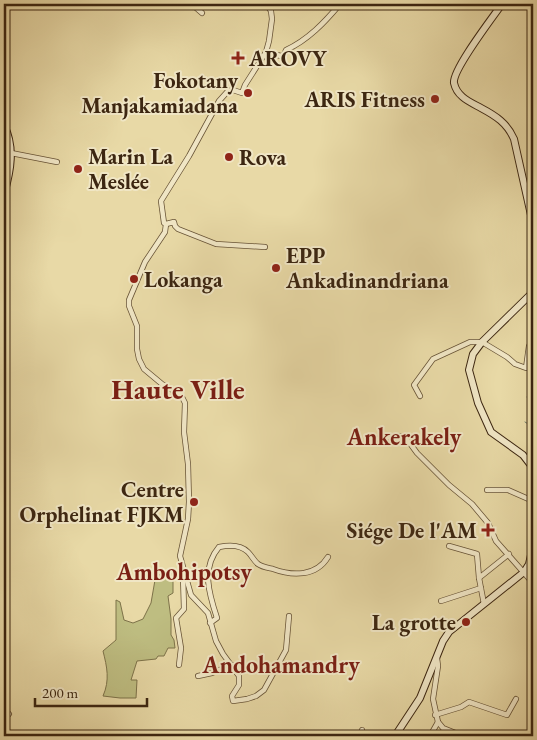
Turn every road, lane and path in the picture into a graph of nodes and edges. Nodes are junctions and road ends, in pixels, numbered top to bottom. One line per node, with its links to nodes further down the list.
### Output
1 (194, 4): 5 (street)
2 (266, 4): 6 (street)
3 (340, 4): 6 (street)
4 (502, 4): 13 (street)
5 (202, 13)
6 (266, 52): 12 (street)
7 (4, 125): 8 (street)
8 (6, 138): 9 (street)
9 (11, 153): 10 (street); 11 (street)
10 (57, 162)
11 (4, 194)
12 (166, 224): 14 (street); 27 (street)
13 (533, 224)
14 (265, 247)
15 (533, 292): 16 (street)
16 (482, 342): 17 (street); 18 (street); 20 (street)
17 (529, 346)
18 (420, 396)
19 (368, 440): 25 (street)
20 (533, 468)
21 (487, 490): 22 (street)
22 (533, 501)
23 (533, 517): 28 (street)
24 (449, 546): 29 (street)
25 (508, 554): 28 (street); 29 (street)
26 (328, 557): 35 (street)
27 (184, 570): 35 (street); 37 (street)
28 (524, 572): 30 (street); 33 (street)
29 (480, 578): 31 (street)
30 (533, 582)
31 (481, 588): 32 (street); 33 (street)
32 (441, 601)
33 (484, 604): 36 (street)
34 (289, 616): 38 (street)
35 (210, 623): 38 (street)
36 (436, 658): 42 (street); 47 (street)
37 (179, 665)
38 (232, 665): 39 (street)
39 (198, 676)
40 (516, 699): 42 (street)
41 (9, 714): 43 (street)
42 (435, 715): 44 (street)
43 (4, 719)
44 (438, 722): 48 (street); 49 (street)
45 (362, 730): 46 (street)
46 (360, 736)
47 (394, 736)
48 (430, 736)
49 (463, 736)

